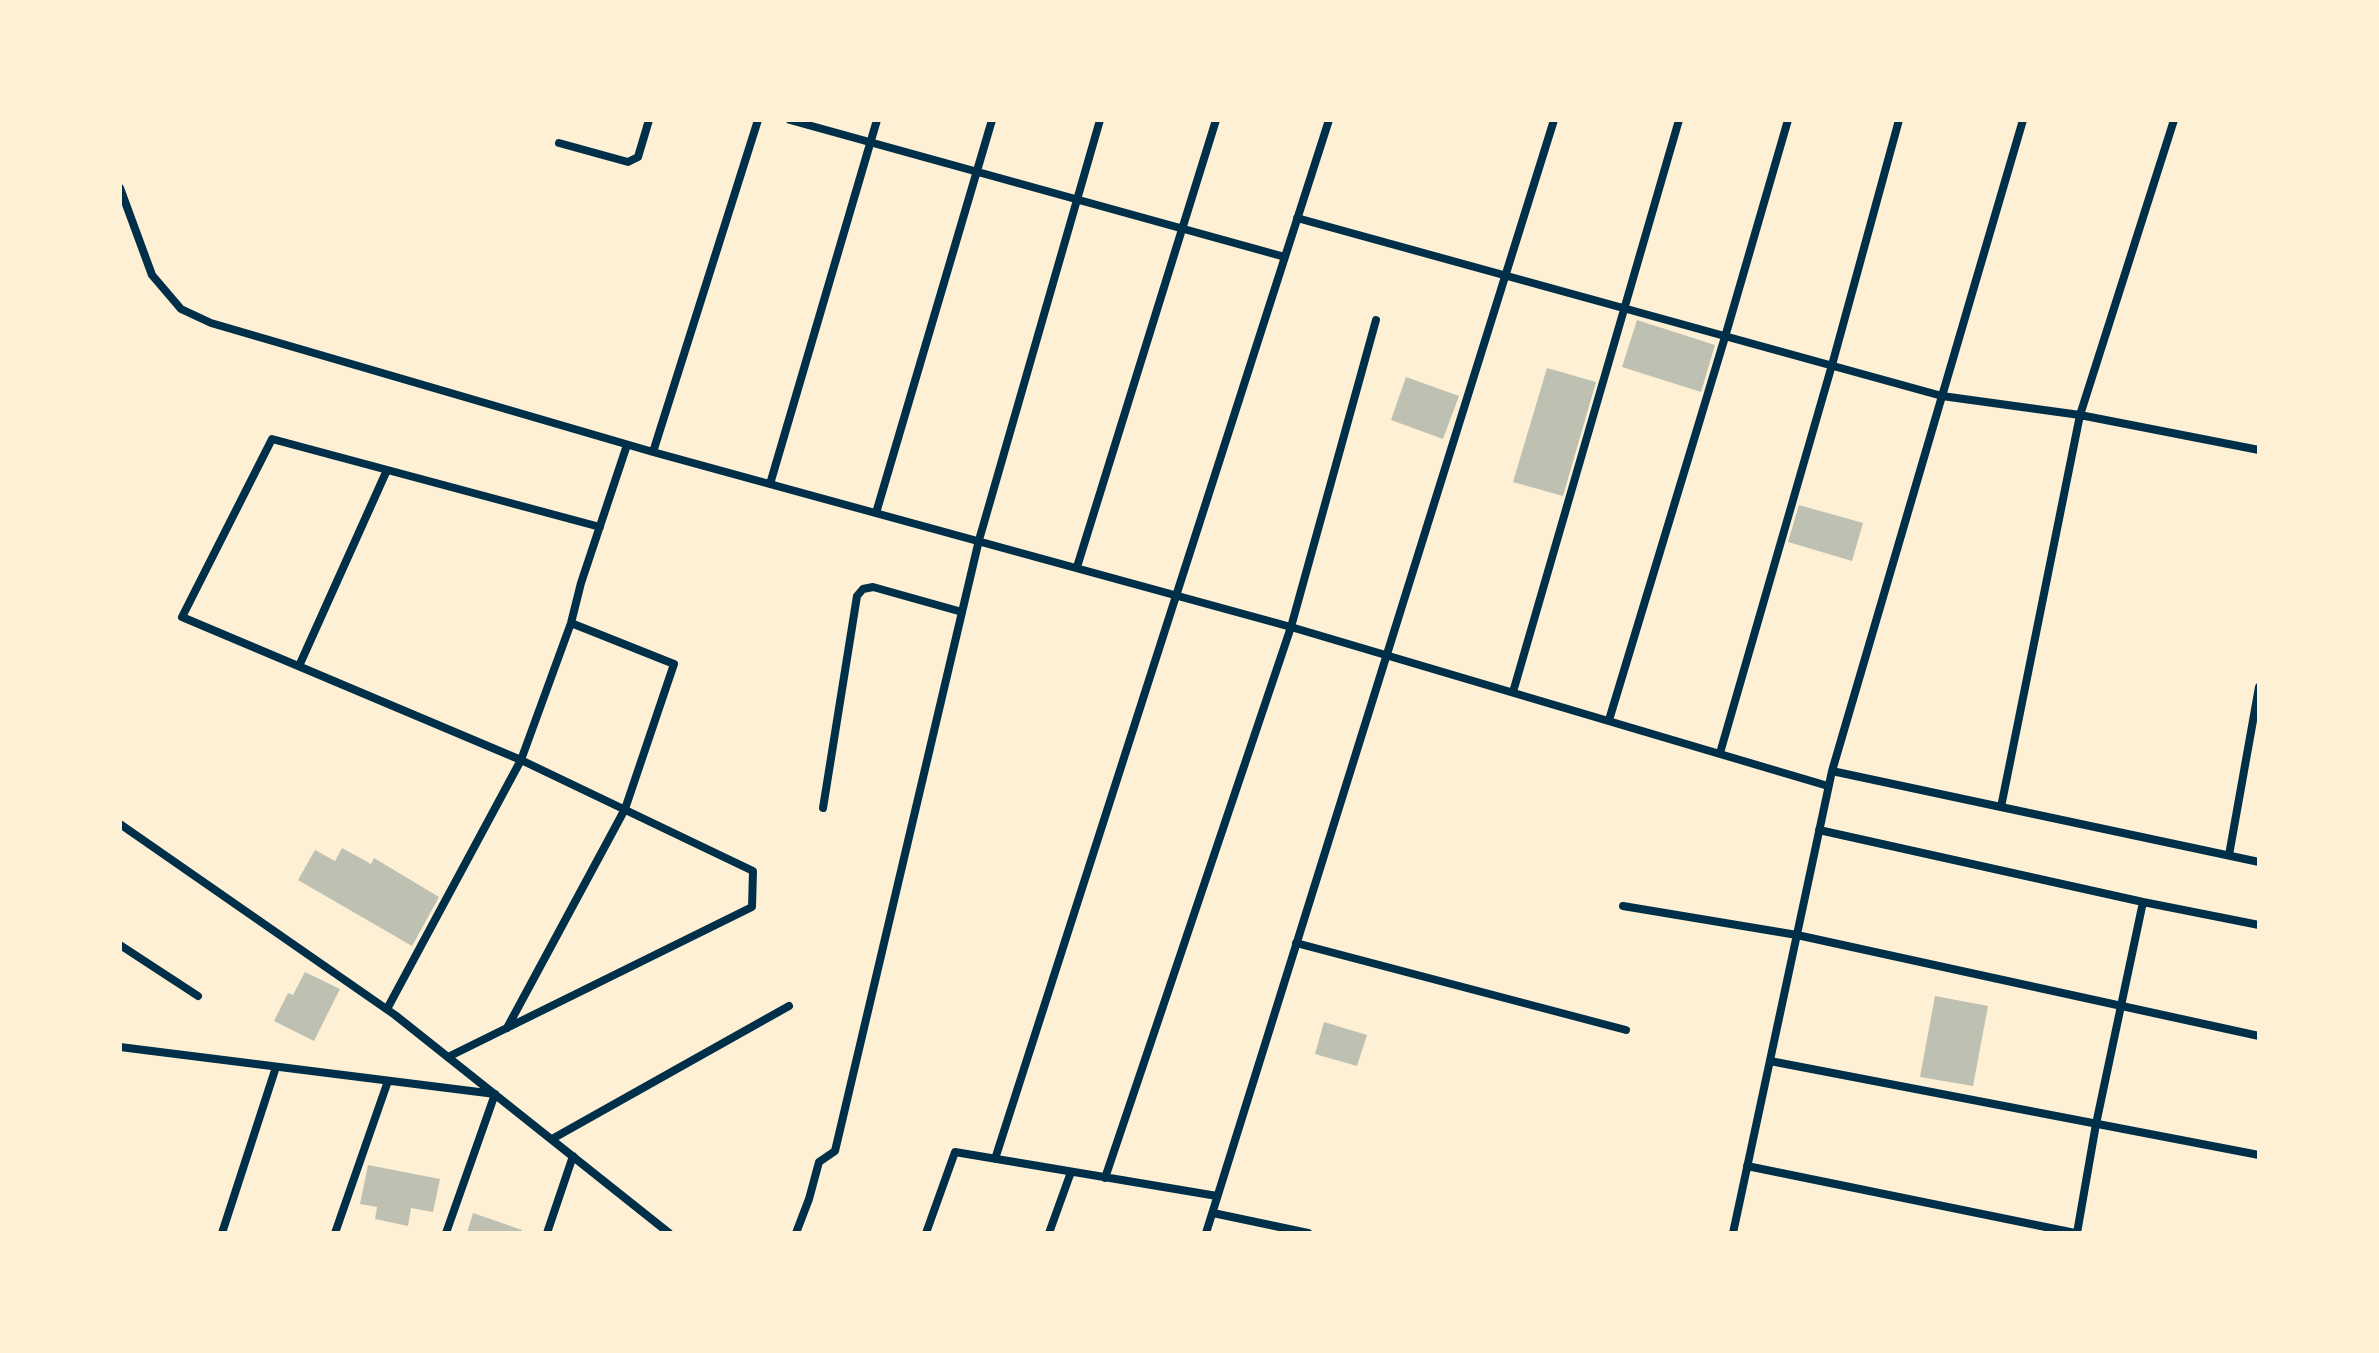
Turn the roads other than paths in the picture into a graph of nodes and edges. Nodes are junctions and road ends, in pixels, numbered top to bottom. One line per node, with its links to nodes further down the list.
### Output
1 (649, 120): 15 (street)
2 (758, 120): 32 (street)
3 (790, 120): 16 (street)
4 (877, 120): 16 (street)
5 (992, 120): 17 (street)
6 (1100, 120): 19 (street)
7 (1216, 120): 21 (street)
8 (1329, 120): 20 (street)
9 (1554, 120): 23 (street)
10 (1679, 120): 24 (street)
11 (1788, 120): 26 (street)
12 (1899, 120): 27 (street)
13 (2023, 120): 28 (street)
14 (2174, 120): 29 (street)
15 (559, 143)
16 (870, 144): 17 (street); 34 (street)
17 (976, 173): 19 (street); 35 (street)
18 (120, 188): 30 (street)
19 (1077, 200): 21 (street); 37 (street)
20 (1297, 218): 22 (street); 23 (street)
21 (1182, 229): 22 (street); 38 (street)
22 (1285, 257): 39 (street)
23 (1505, 276): 24 (street); 43 (street)
24 (1625, 309): 26 (street); 46 (street)
25 (1376, 320): 42 (street)
26 (1725, 337): 27 (street); 47 (street)
27 (1832, 365): 28 (street); 48 (street)
28 (1942, 396): 29 (street); 50 (street)
29 (2080, 415): 31 (street); 52 (street)
30 (627, 445): 32 (street); 36 (street)
31 (2259, 450)
32 (653, 452): 34 (street)
33 (387, 470): 36 (street); 44 (street); 44 (street)
34 (770, 484): 35 (street)
35 (876, 513): 37 (street)
36 (600, 527): 41 (street)
37 (979, 540): 38 (street); 40 (street)
38 (1077, 567): 39 (street)
39 (1176, 594): 42 (street); 82 (street)
40 (962, 612): 53 (street); 93 (street)
41 (571, 623): 49 (street); 54 (street)
42 (1291, 627): 43 (street); 85 (street)
43 (1387, 655): 46 (street); 63 (street)
44 (299, 666): 49 (street)
45 (2259, 687): 57 (street)
46 (1513, 692): 47 (street)
47 (1609, 720): 48 (street)
48 (1720, 753): 51 (street)
49 (521, 760): 54 (street); 68 (street)
50 (1832, 771): 51 (street); 52 (street)
51 (1828, 786): 56 (street)
52 (2001, 807): 57 (street)
53 (823, 808)
54 (625, 809): 69 (street); 69 (street)
55 (120, 824): 68 (street)
56 (1819, 830): 59 (street); 62 (street)
57 (2229, 855): 58 (street)
58 (2259, 862)
59 (2143, 902): 61 (street); 66 (street)
60 (1623, 906): 62 (street)
61 (2259, 925)
62 (1797, 935): 66 (street); 74 (street)
63 (1296, 943): 70 (street); 86 (street)
64 (120, 945): 65 (street)
65 (198, 996)
66 (2121, 1005): 71 (street); 78 (street)
67 (789, 1006): 79 (street)
68 (387, 1009): 73 (street)
69 (507, 1028): 73 (street)
70 (1626, 1030)
71 (2259, 1036)
72 (120, 1047): 75 (street)
73 (448, 1057): 77 (street)
74 (1770, 1061): 78 (street); 83 (street)
75 (276, 1067): 76 (street); 88 (street)
76 (388, 1081): 77 (street); 89 (street)
77 (495, 1094): 79 (street); 90 (street)
78 (2096, 1124): 80 (street); 99 (street)
79 (552, 1139): 81 (street)
80 (2259, 1155)
81 (573, 1156): 91 (street); 92 (street)
82 (995, 1159): 84 (street); 94 (street)
83 (1747, 1166): 98 (street); 99 (street)
84 (1071, 1172): 85 (street); 95 (street)
85 (1105, 1178): 86 (street)
86 (1217, 1196): 87 (street)
87 (1213, 1213): 96 (street); 97 (street)
88 (222, 1233)
89 (335, 1233)
90 (446, 1233)
91 (547, 1233)
92 (669, 1233)
93 (796, 1233)
94 (926, 1233)
95 (1049, 1233)
96 (1206, 1233)
97 (1308, 1233)
98 (1733, 1233)
99 (2076, 1233)

